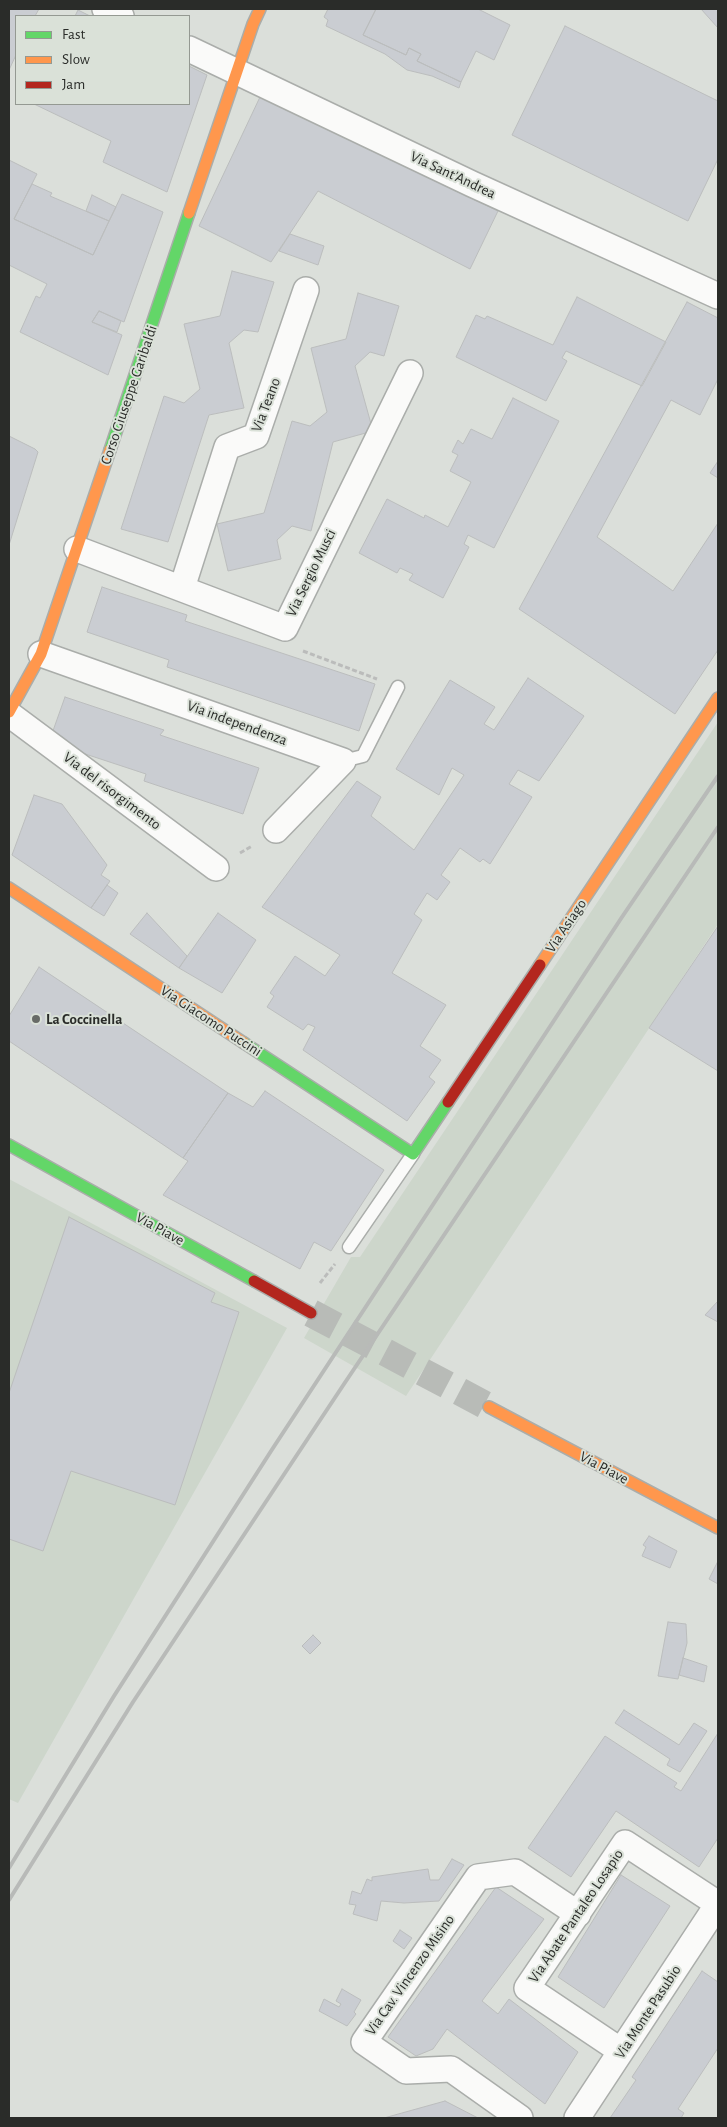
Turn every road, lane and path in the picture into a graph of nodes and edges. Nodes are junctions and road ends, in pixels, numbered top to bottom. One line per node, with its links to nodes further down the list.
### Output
1 (105, 9): 3 (street)
2 (260, 9): 5 (street, Corso Giuseppe Garibaldi)
3 (119, 15)
4 (190, 49): 5 (street, Via Sant'Andrea)
5 (237, 72): 7 (street, Via Sant'Andrea); 9 (street, Corso Giuseppe Garibaldi)
6 (306, 290): 10 (street, Via Teano)
7 (718, 296)
8 (410, 373): 11 (street, Via Sergio Musci)
9 (77, 549): 10 (street, Via Sergio Musci); 12 (street, Corso Giuseppe Garibaldi)
10 (182, 588): 11 (street, Via Sergio Musci)
11 (285, 628): 13 (path)
12 (41, 654): 15 (street, Corso Giuseppe Garibaldi); 16 (street, Via independenza)
13 (398, 687): 16 (lane)
14 (718, 698): 21 (street, Via Asiago)
15 (9, 713): 18 (street, Via del risorgimento)
16 (343, 761): 17 (street)
17 (276, 830): 18 (path)
18 (216, 868)
19 (9, 888): 21 (street, Via Giacomo Puccini)
20 (9, 1145): 23 (street, Via Piave)
21 (413, 1154): 22 (lane)
22 (349, 1247): 23 (path)
23 (306, 1310)
24 (489, 1407): 25 (street, Via Piave)
25 (718, 1528)
26 (718, 1904): 27 (street, Via Abate Pantaleo Losapio); 28 (street, Via Monte Pasubio)
27 (578, 1914): 28 (street, Via Abate Pantaleo Losapio); 29 (street, Via Cav. Vincenzo Misino)
28 (621, 2051): 30 (street, Via Monte Pasubio)
29 (520, 2118)
30 (577, 2118)

